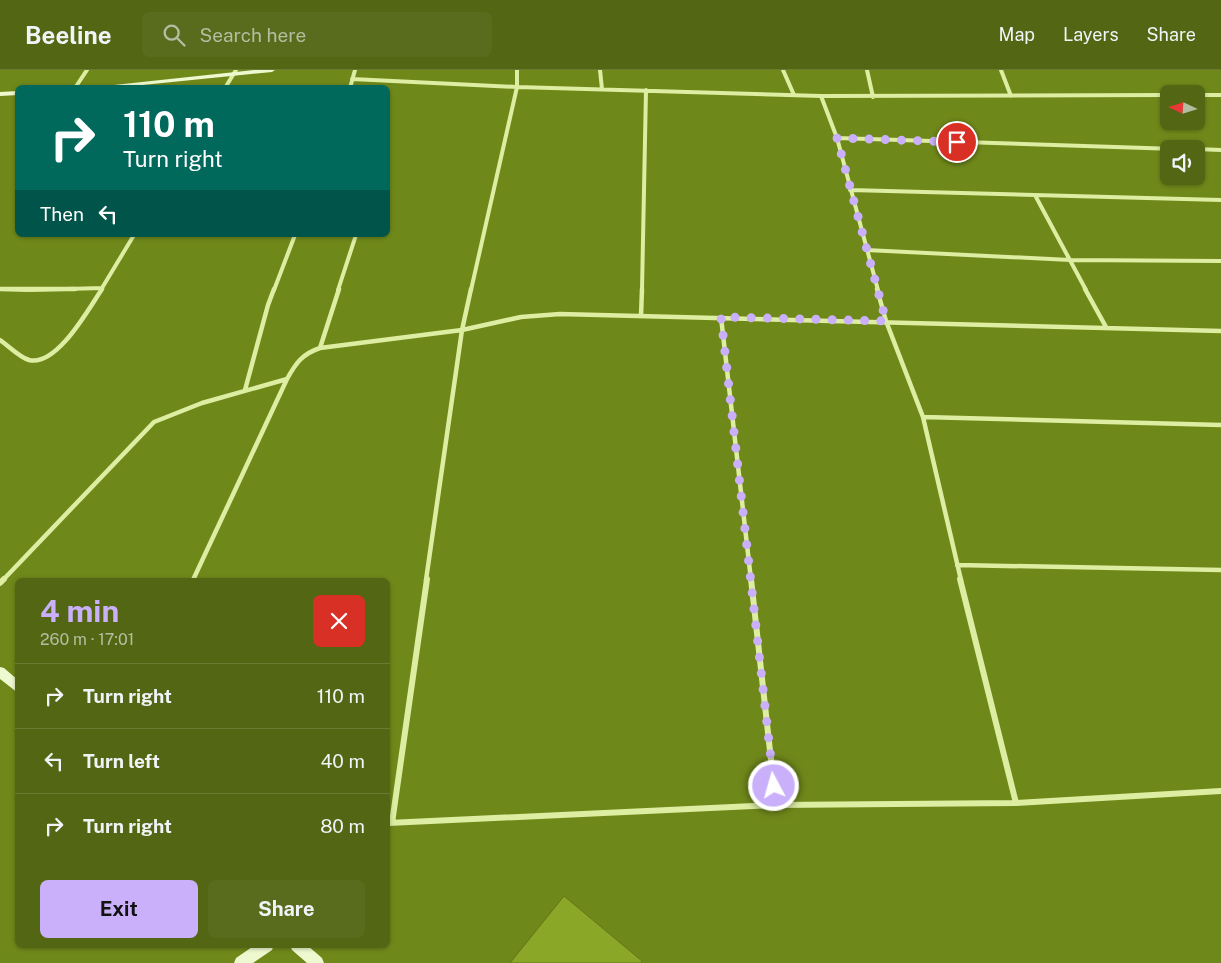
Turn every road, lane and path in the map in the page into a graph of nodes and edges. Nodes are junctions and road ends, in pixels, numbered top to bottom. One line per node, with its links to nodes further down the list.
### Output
1 (87, 70): 11 (street)
2 (272, 70): 9 (street)
3 (355, 70): 10 (street)
4 (518, 70): 15 (street)
5 (600, 70): 16 (street)
6 (783, 70): 20 (street)
7 (867, 70): 26 (street)
8 (1001, 70): 25 (street)
9 (235, 72): 12 (street); 13 (street)
10 (352, 79): 14 (street); 15 (street)
11 (77, 85)
12 (116, 85)
13 (228, 85)
14 (351, 85)
15 (517, 87): 16 (street); 46 (street)
16 (602, 89): 17 (street)
17 (646, 90): 20 (street); 42 (street)
18 (15, 93): 19 (street)
19 (0, 94)
20 (794, 95): 24 (street)
21 (1160, 95): 25 (street)
22 (1205, 95): 23 (street)
23 (1221, 95)
24 (821, 96): 26 (street); 27 (street)
25 (1011, 96): 26 (street)
26 (873, 97)
27 (837, 138): 28 (street); 31 (street)
28 (1160, 148)
29 (1205, 149): 30 (street)
30 (1221, 150)
31 (850, 190): 32 (street); 37 (street)
32 (1036, 197): 33 (street); 38 (street)
33 (1221, 200)
34 (133, 237): 40 (street)
35 (294, 237): 51 (street)
36 (355, 237): 49 (street)
37 (866, 250): 38 (street); 44 (street)
38 (1070, 260): 39 (street); 45 (street)
39 (1221, 260)
40 (102, 288): 41 (street); 48 (street)
41 (0, 289)
42 (641, 316): 43 (street); 46 (street)
43 (721, 317): 44 (street); 62 (street)
44 (886, 321): 45 (street); 52 (street)
45 (1106, 327): 47 (street)
46 (462, 330): 49 (street); 63 (street)
47 (1221, 332)
48 (0, 340)
49 (320, 348): 50 (street)
50 (287, 379): 51 (street); 56 (street)
51 (245, 390): 57 (street)
52 (922, 417): 53 (street); 54 (street)
53 (1221, 425)
54 (956, 565): 55 (street); 61 (street)
55 (1221, 570)
56 (194, 578)
57 (0, 583)
58 (0, 672): 59 (street)
59 (15, 685)
60 (1221, 791): 61 (street)
61 (1016, 802): 62 (street)
62 (776, 805): 63 (street)
63 (390, 823)
64 (263, 948): 66 (street)
65 (300, 948): 67 (street)
66 (241, 963)
67 (318, 963)

